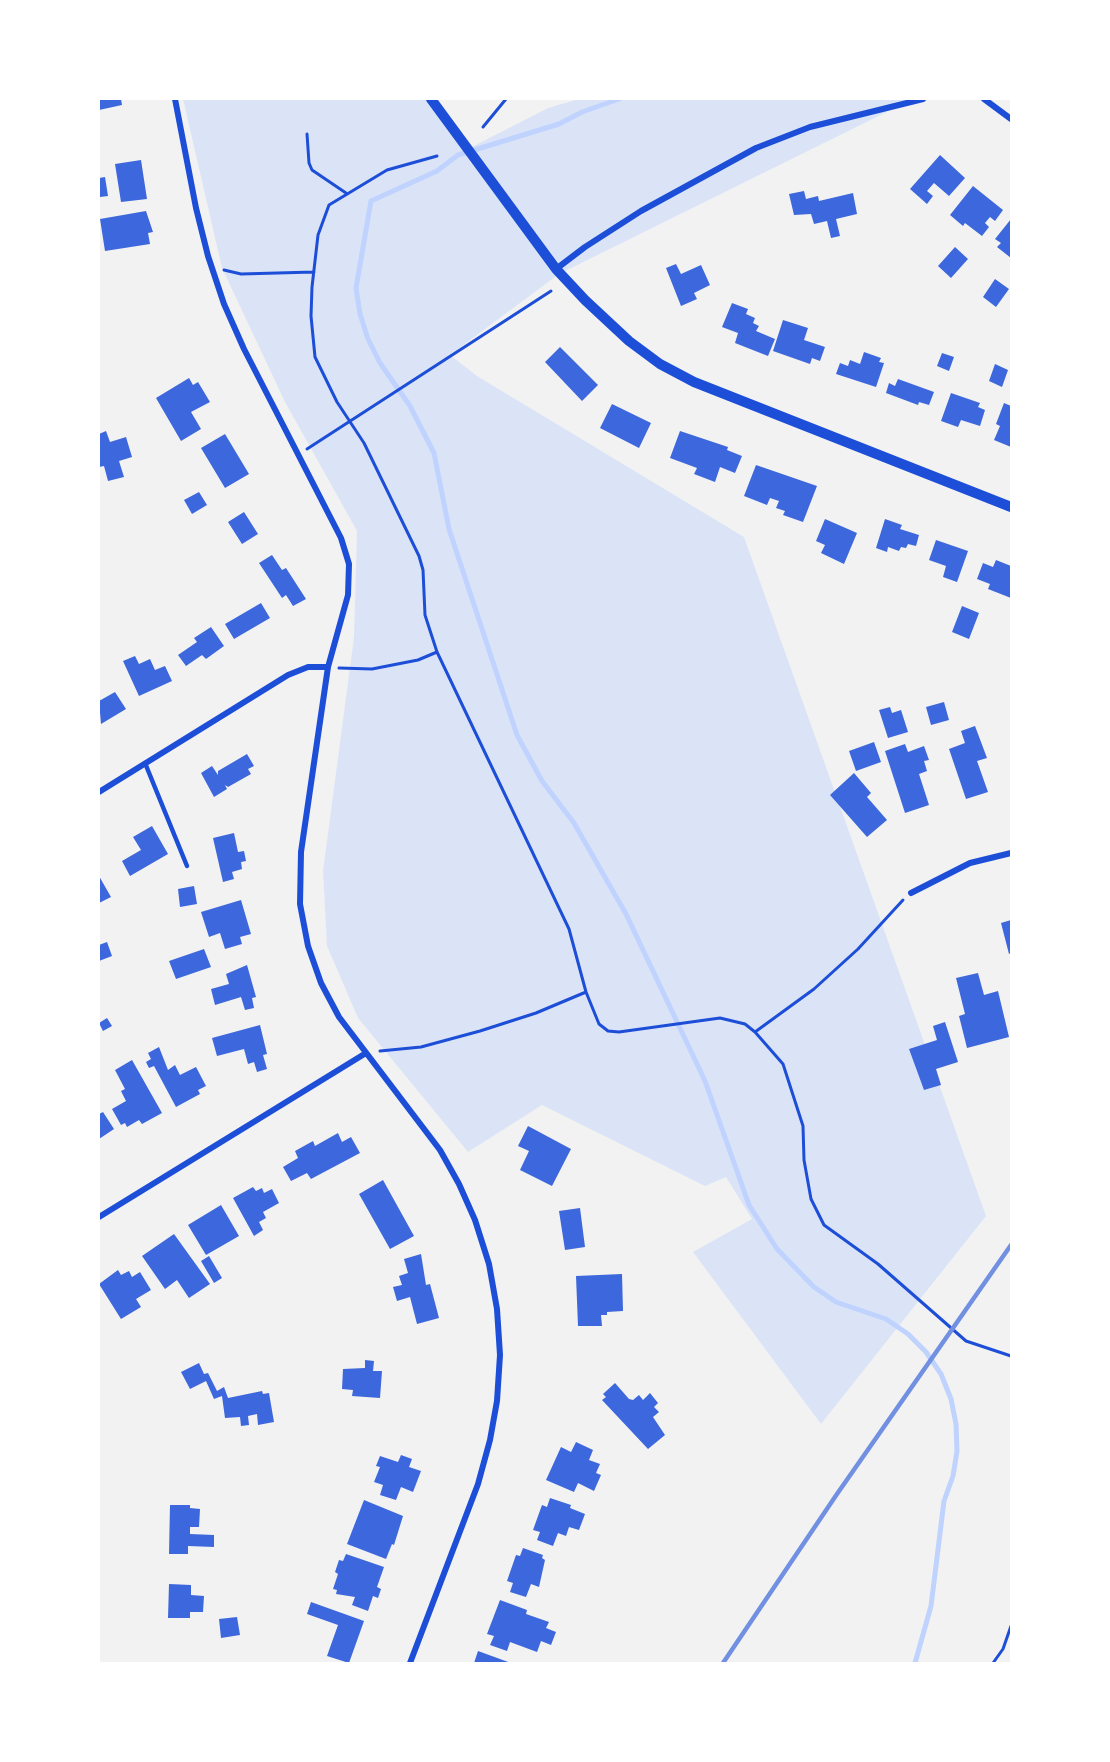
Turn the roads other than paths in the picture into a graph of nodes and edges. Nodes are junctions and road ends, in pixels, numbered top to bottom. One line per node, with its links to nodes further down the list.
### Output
1 (176, 99): 8 (street)
2 (431, 99): 6 (street)
3 (924, 99): 6 (street)
4 (984, 99): 5 (street)
5 (1011, 119)
6 (556, 269): 7 (street)
7 (1011, 507)
8 (328, 667): 9 (street); 14 (street)
9 (145, 763): 10 (street); 12 (lane)
10 (99, 792)
11 (1011, 853): 13 (street)
12 (187, 866)
13 (911, 892)
14 (366, 1053): 15 (street); 16 (street)
15 (99, 1217)
16 (410, 1663)

